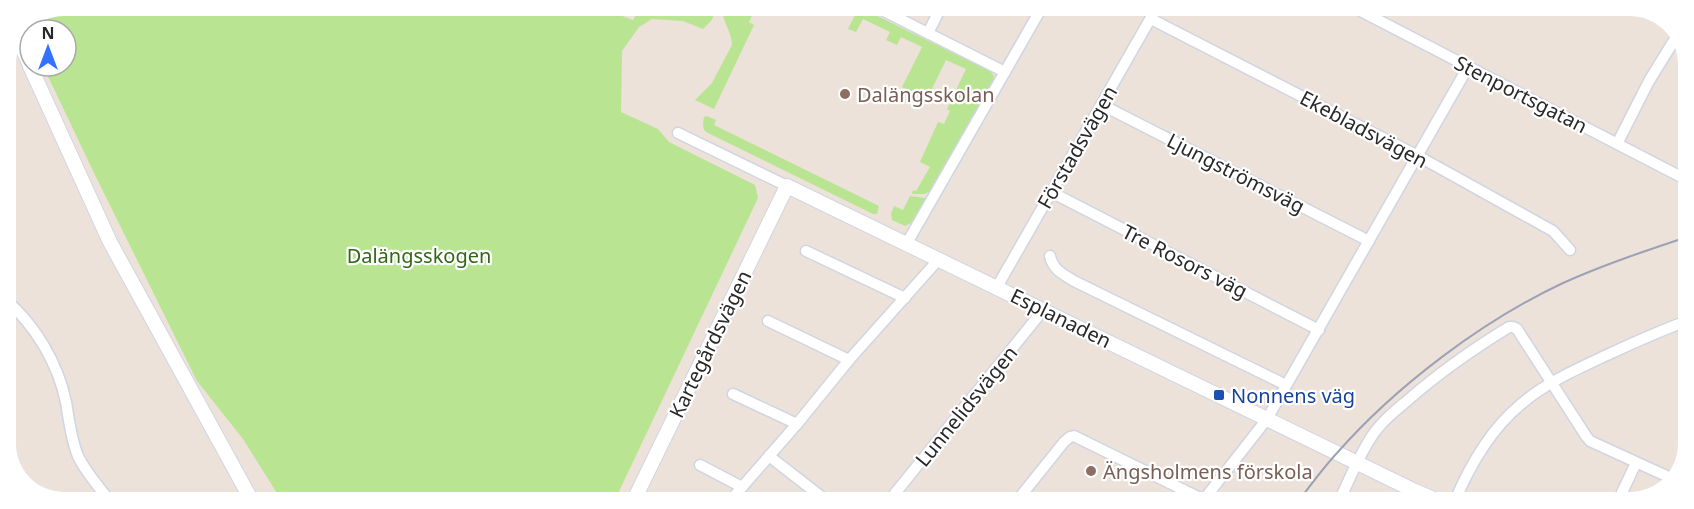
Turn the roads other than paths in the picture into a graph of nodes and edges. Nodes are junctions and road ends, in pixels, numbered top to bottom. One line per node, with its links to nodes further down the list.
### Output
1 (894, 16): 6 (street)
2 (936, 16): 6 (street)
3 (1037, 16): 9 (street)
4 (1370, 16): 8 (street, Stenportsgatan)
5 (1151, 18): 11 (street, Förstadsvägen); 14 (street, Ekebladsvägen)
6 (928, 33): 9 (street)
7 (1672, 43): 13 (street)
8 (1468, 67): 13 (street, Stenportsgatan); 14 (street)
9 (1005, 72): 19 (street)
10 (36, 78): 44 (street)
11 (1102, 105): 17 (street, Förstadsvägen); 18 (street, Ljungströmsväg)
12 (678, 133): 16 (street, Esplanaden)
13 (1617, 142): 15 (street, Stenportsgatan)
14 (1418, 156): 18 (street); 20 (street, Ekebladsvägen)
15 (1677, 175)
16 (787, 186): 19 (street, Esplanaden); 45 (street, Kartegårdsvägen)
17 (1051, 192): 24 (street, Förstadsvägen); 30 (street, Tre Rosors väg)
18 (1369, 241): 30 (street)
19 (907, 243): 23 (street, Esplanaden)
20 (1570, 250)
21 (806, 251): 25 (street)
22 (1050, 256): 33 (street)
23 (939, 259): 24 (street, Esplanaden); 25 (street)
24 (996, 287): 26 (street, Esplanaden)
25 (905, 298): 31 (street)
26 (1044, 309): 35 (street, Esplanaden); 48 (street, Lunnelidsvägen)
27 (17, 311): 43 (street)
28 (768, 321): 31 (street)
29 (1678, 325): 32 (street)
30 (1319, 330): 33 (street)
31 (849, 360): 36 (street)
32 (1552, 382): 38 (street); 39 (street); 54 (street)
33 (1286, 385): 35 (street)
34 (733, 394): 36 (street)
35 (1267, 419): 39 (street, Esplanaden); 51 (street)
36 (797, 424): 37 (street)
37 (769, 456): 42 (street); 47 (street)
38 (1636, 462): 41 (street); 55 (street)
39 (1357, 463): 52 (street); 53 (street, Esplanaden)
40 (700, 465): 42 (street)
41 (1666, 476)
42 (742, 487): 46 (street)
43 (103, 492)
44 (247, 492)
45 (638, 492)
46 (738, 492)
47 (815, 492)
48 (896, 492)
49 (1024, 492): 50 (street)
50 (1185, 492)
51 (1210, 492)
52 (1343, 492)
53 (1417, 492)
54 (1459, 492)
55 (1622, 492)

